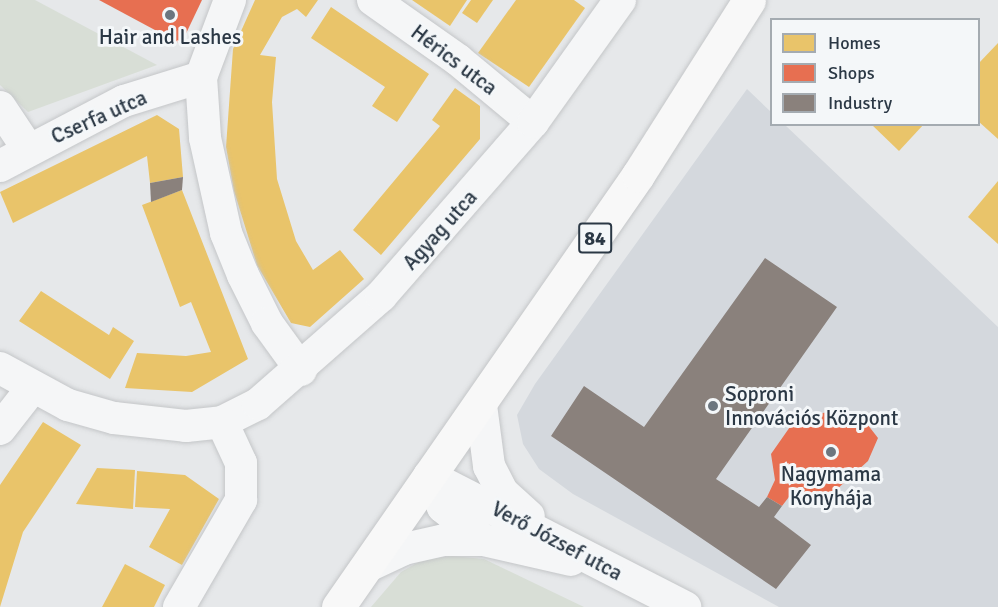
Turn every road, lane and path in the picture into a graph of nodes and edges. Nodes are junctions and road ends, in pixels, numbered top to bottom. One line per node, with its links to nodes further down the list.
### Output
1 (230, 0): 5 (street)
2 (373, 0): 7 (street, Hérics utca)
3 (620, 0): 7 (street, Agyag utca)
4 (749, 0): 13 (main road, 84)
5 (201, 77): 8 (street, Cserfa utca); 11 (street)
6 (0, 108): 8 (street)
7 (533, 122): 11 (street, Agyag utca)
8 (28, 149): 9 (street, Cserfa utca)
9 (0, 166)
10 (0, 368): 12 (street)
11 (301, 370): 14 (street, Agyag utca)
12 (32, 388): 14 (street); 15 (street)
13 (481, 405): 16 (main road, 84); 19 (street)
14 (222, 422): 20 (street)
15 (0, 429)
16 (429, 476): 17 (street); 18 (main road, 84); 19 (street, Verő József utca)
17 (483, 540): 18 (street); 19 (street)
18 (368, 566): 21 (main road, 84)
19 (602, 566): 22 (street, Verő József utca)
20 (179, 607)
21 (338, 607)
22 (685, 607)

